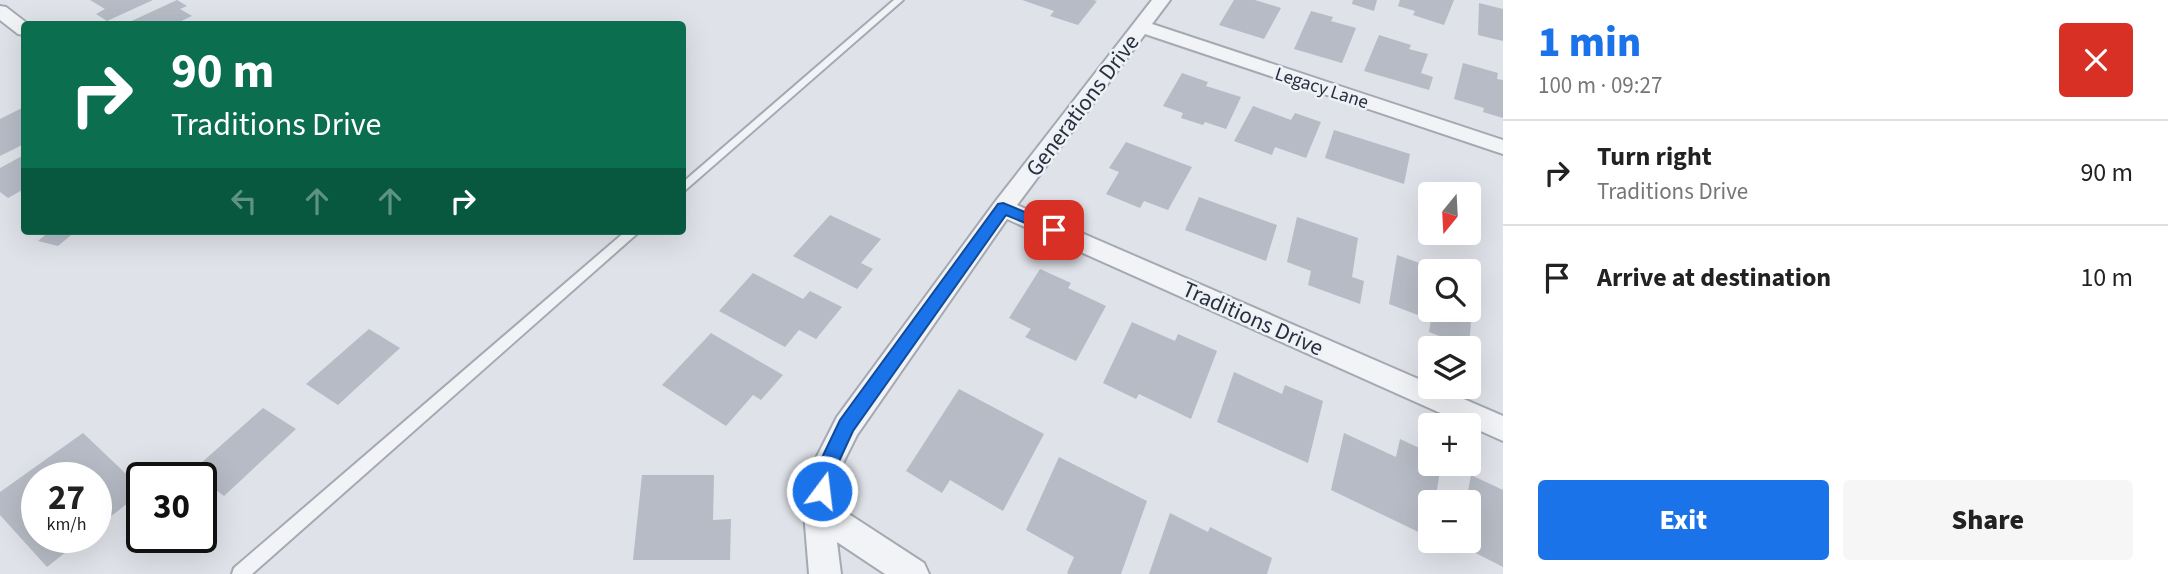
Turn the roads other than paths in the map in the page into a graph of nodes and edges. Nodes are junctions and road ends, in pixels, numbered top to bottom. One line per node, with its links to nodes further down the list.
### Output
1 (900, 0): 7 (lane)
2 (1161, 0): 4 (street, Generations Drive)
3 (0, 11): 5 (street)
4 (1142, 27): 6 (street, Legacy Lane); 8 (street, Generations Drive)
5 (21, 28)
6 (1503, 148)
7 (686, 186)
8 (1003, 208): 10 (street, Traditions Drive); 11 (street, Generations Drive)
9 (629, 235): 12 (lane)
10 (1503, 429)
11 (819, 512): 13 (street, Generations Drive); 14 (street)
12 (240, 574)
13 (825, 574)
14 (913, 574)

